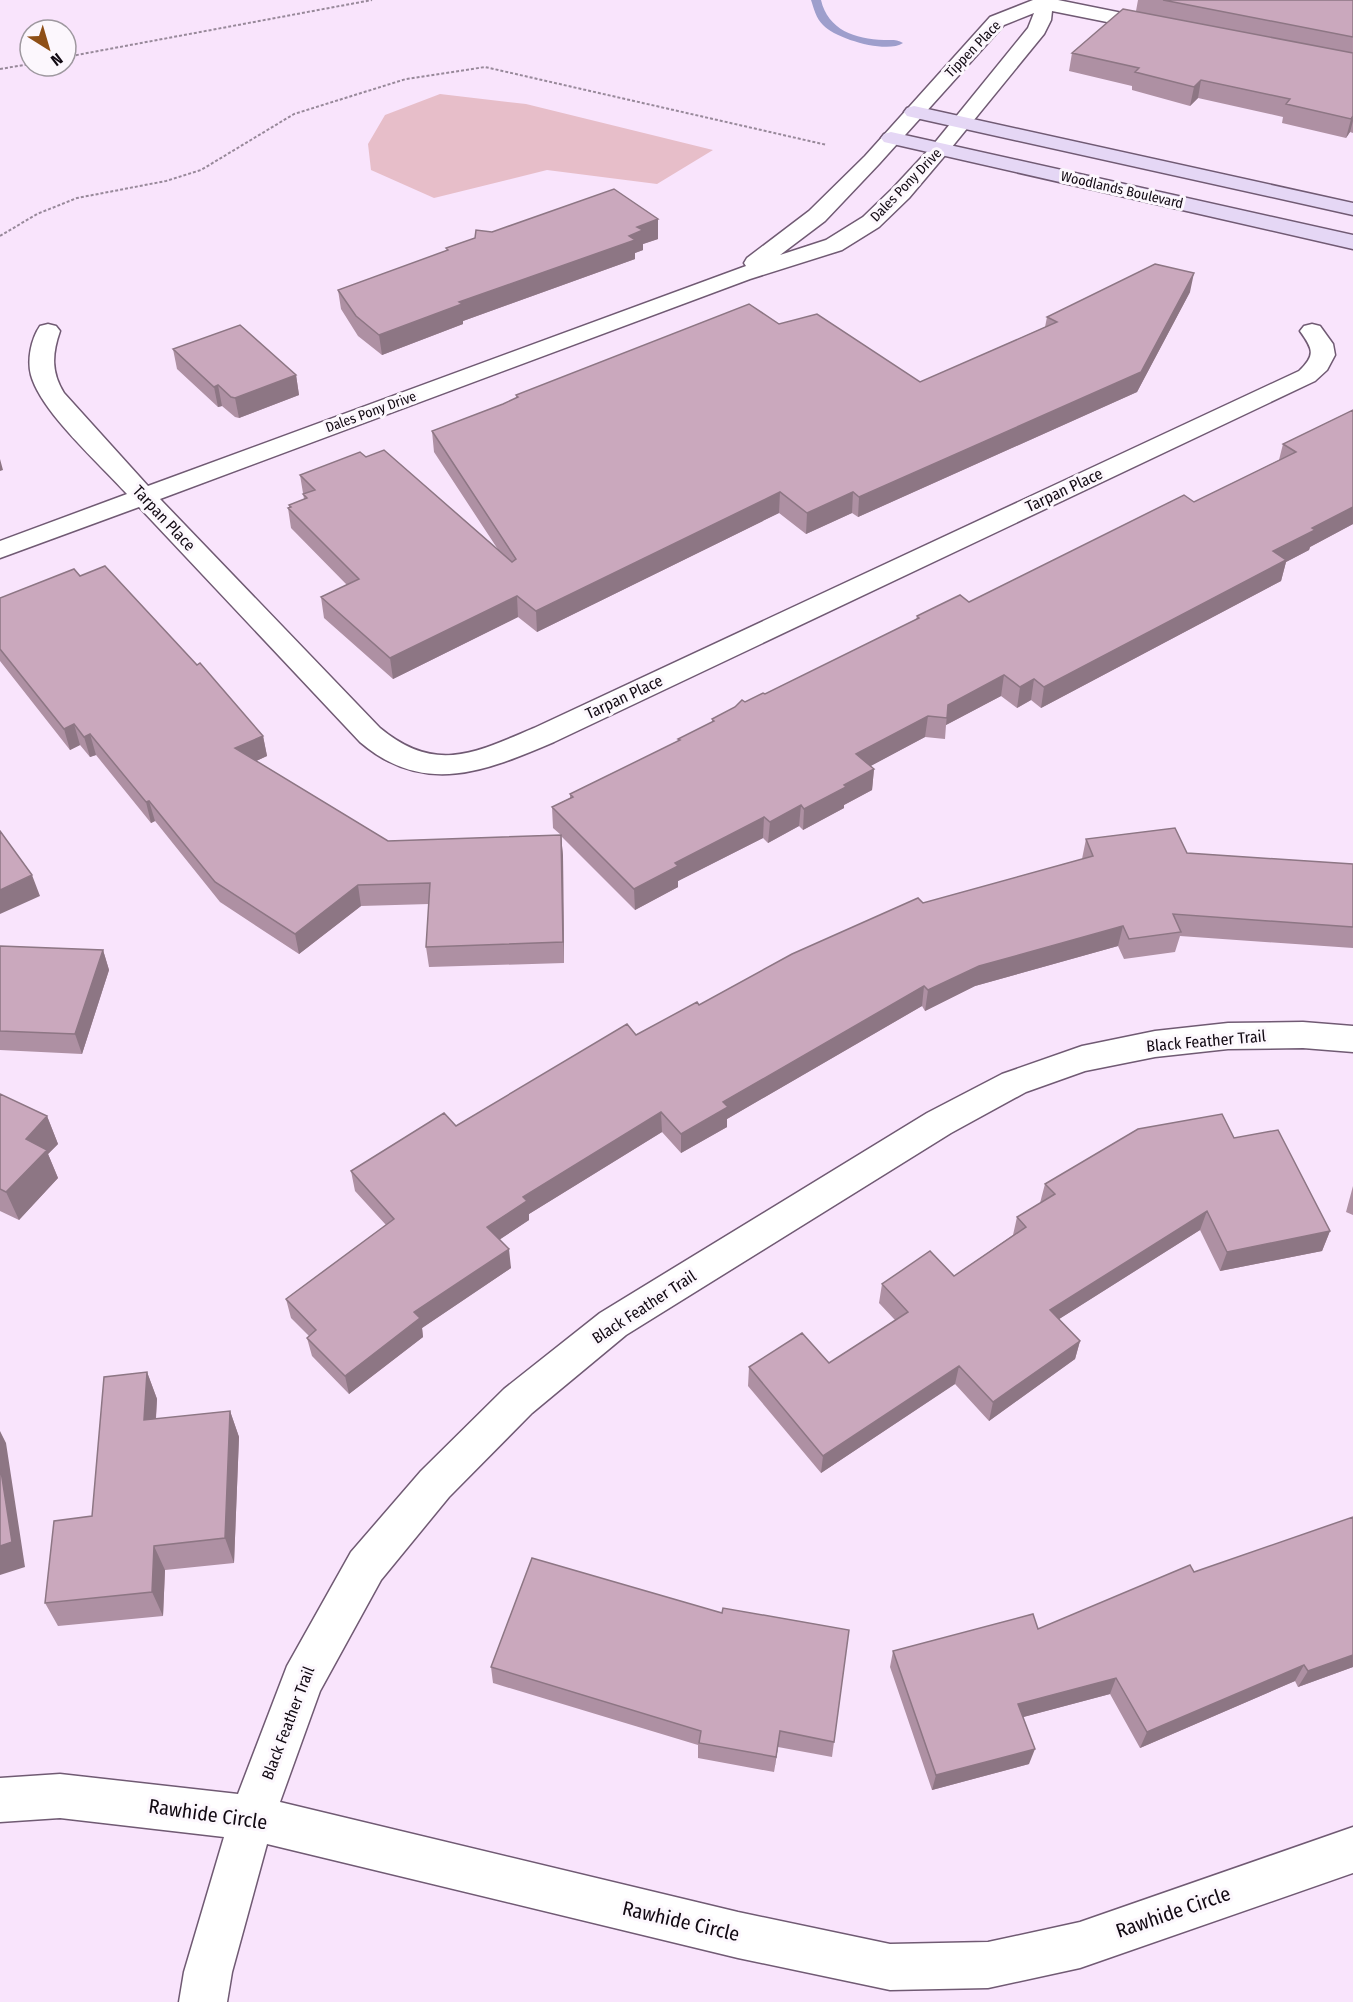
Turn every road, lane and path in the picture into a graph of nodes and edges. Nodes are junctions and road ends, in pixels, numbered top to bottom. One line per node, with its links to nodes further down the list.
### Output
1 (372, 0): 4 (path)
2 (1047, 2): 3 (street); 7 (street, Tippen Place); 8 (street)
3 (1170, 29)
4 (78, 55)
5 (18, 65): 6 (path)
6 (0, 69)
7 (914, 112): 8 (street, Woodlands Boulevard); 9 (street, Tippen Place)
8 (961, 123): 11 (street, Dales Pony Drive); 12 (street, Woodlands Boulevard)
9 (891, 138): 11 (street, Woodlands Boulevard); 15 (street, Dales Pony Drive)
10 (827, 145): 13 (path)
11 (940, 149): 14 (street, Woodlands Boulevard); 15 (street, Dales Pony Drive)
12 (1353, 209)
13 (0, 236)
14 (1353, 242)
15 (742, 274): 18 (street, Dales Pony Drive)
16 (48, 331): 18 (street, Tarpan Place)
17 (1312, 331): 18 (street, Tarpan Place)
18 (143, 496): 19 (street, Dales Pony Drive)
19 (0, 550)
20 (1353, 1039): 22 (street, Black Feather Trail)
21 (0, 1800): 22 (street, Rawhide Circle)
22 (252, 1818): 23 (street, Rawhide Circle); 24 (street, Black Feather Trail)
23 (1353, 1850)
24 (203, 2002)

